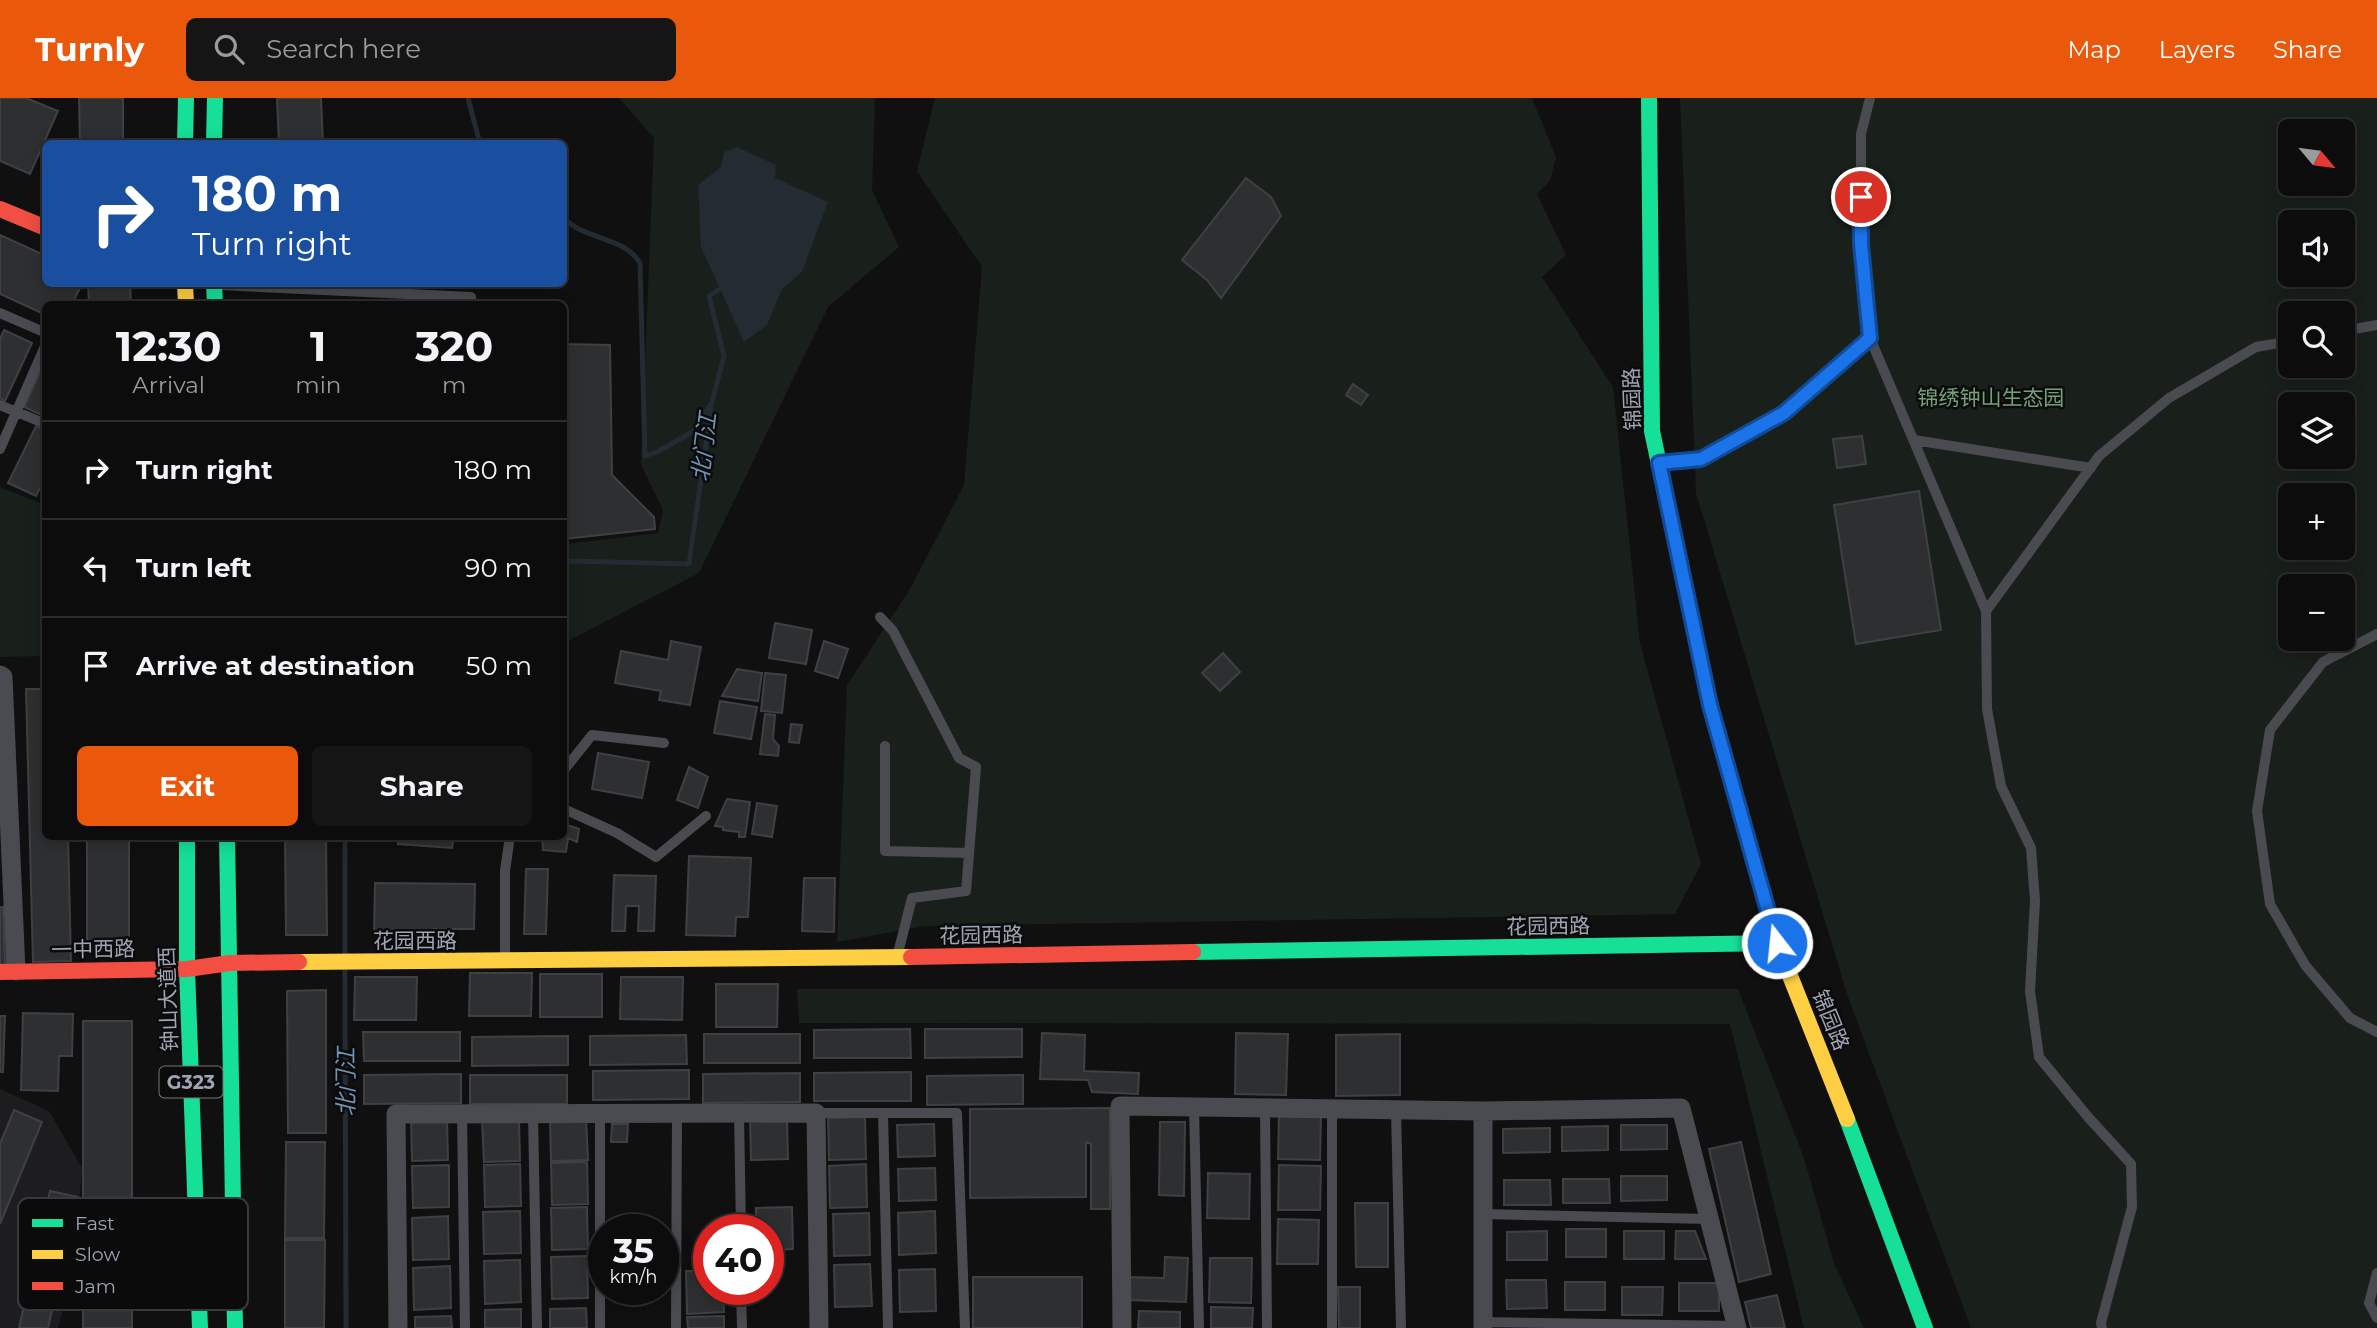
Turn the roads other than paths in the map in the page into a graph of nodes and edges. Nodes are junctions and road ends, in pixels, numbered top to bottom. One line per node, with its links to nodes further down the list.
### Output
1 (186, 98): 5 (main road)
2 (215, 98): 6 (main road)
3 (1649, 98): 23 (main road, 锦园路)
4 (1870, 98): 15 (lane)
5 (185, 140)
6 (214, 140)
7 (0, 209): 8 (main road)
8 (42, 226)
9 (273, 287): 10 (lane)
10 (471, 301)
11 (0, 313): 14 (lane)
12 (2377, 326): 13 (lane)
13 (2355, 329)
14 (42, 332)
15 (1870, 338): 21 (lane); 23 (lane)
16 (2278, 343): 24 (lane)
17 (42, 353): 19 (lane)
18 (0, 405): 19 (lane)
19 (15, 412): 20 (lane); 22 (lane)
20 (42, 422)
21 (1914, 440): 24 (lane); 25 (lane)
22 (0, 449)
23 (1659, 463): 39 (main road, 锦园路)
24 (2091, 468): 25 (lane)
25 (1986, 611): 87 (lane)
26 (880, 617): 37 (lane)
27 (2377, 634): 45 (lane)
28 (2, 676): 38 (street)
29 (664, 743): 31 (lane)
30 (885, 746): 37 (lane)
31 (567, 767)
32 (567, 810): 33 (lane)
33 (706, 816)
34 (187, 840): 43 (main road, 钟山大道西 / G323)
35 (228, 840): 42 (main road, G323)
36 (509, 840): 41 (lane)
37 (969, 853): 40 (lane)
38 (6, 898): 44 (street)
39 (1777, 943): 40 (main road, 花园西路); 86 (main road, 锦园路)
40 (897, 957): 41 (main road, 花园西路)
41 (505, 961): 42 (main road, 花园西路)
42 (230, 963): 43 (main road, 花园西路); 59 (main road, G323)
43 (187, 969): 44 (main road, 一中西路); 58 (main road, 钟山大道西 / G323)
44 (8, 972)
45 (2377, 1032)
46 (1194, 1107): 47 (street); 81 (street); 82 (lane)
47 (1265, 1108): 48 (street); 83 (lane)
48 (1332, 1109): 49 (street); 84 (lane)
49 (1396, 1110): 50 (street); 85 (lane)
50 (1483, 1111): 61 (street); 62 (street)
51 (739, 1113): 52 (street); 57 (street); 60 (lane)
52 (816, 1113): 53 (lane); 78 (street)
53 (883, 1113): 79 (lane); 80 (lane)
54 (461, 1114): 55 (street); 72 (street); 73 (lane)
55 (533, 1114): 56 (street); 74 (lane)
56 (600, 1114): 57 (street); 75 (lane)
57 (677, 1114): 76 (lane)
58 (195, 1198)
59 (233, 1198)
60 (741, 1214)
61 (1483, 1214): 62 (lane); 68 (street)
62 (1709, 1219): 69 (street)
63 (2377, 1273): 67 (lane)
64 (741, 1305): 77 (lane)
65 (199, 1310): 70 (main road, 钟山大道西 / G323)
66 (235, 1310): 71 (main road, G323)
67 (2377, 1318)
68 (1483, 1325): 69 (lane)
69 (1737, 1327)
70 (200, 1328)
71 (235, 1328)
72 (398, 1328)
73 (465, 1328)
74 (537, 1328)
75 (600, 1328)
76 (676, 1328)
77 (742, 1328)
78 (819, 1328)
79 (888, 1328)
80 (965, 1328)
81 (1122, 1328)
82 (1199, 1328)
83 (1267, 1328)
84 (1332, 1328)
85 (1401, 1328)
86 (1925, 1328)
87 (2102, 1328)

